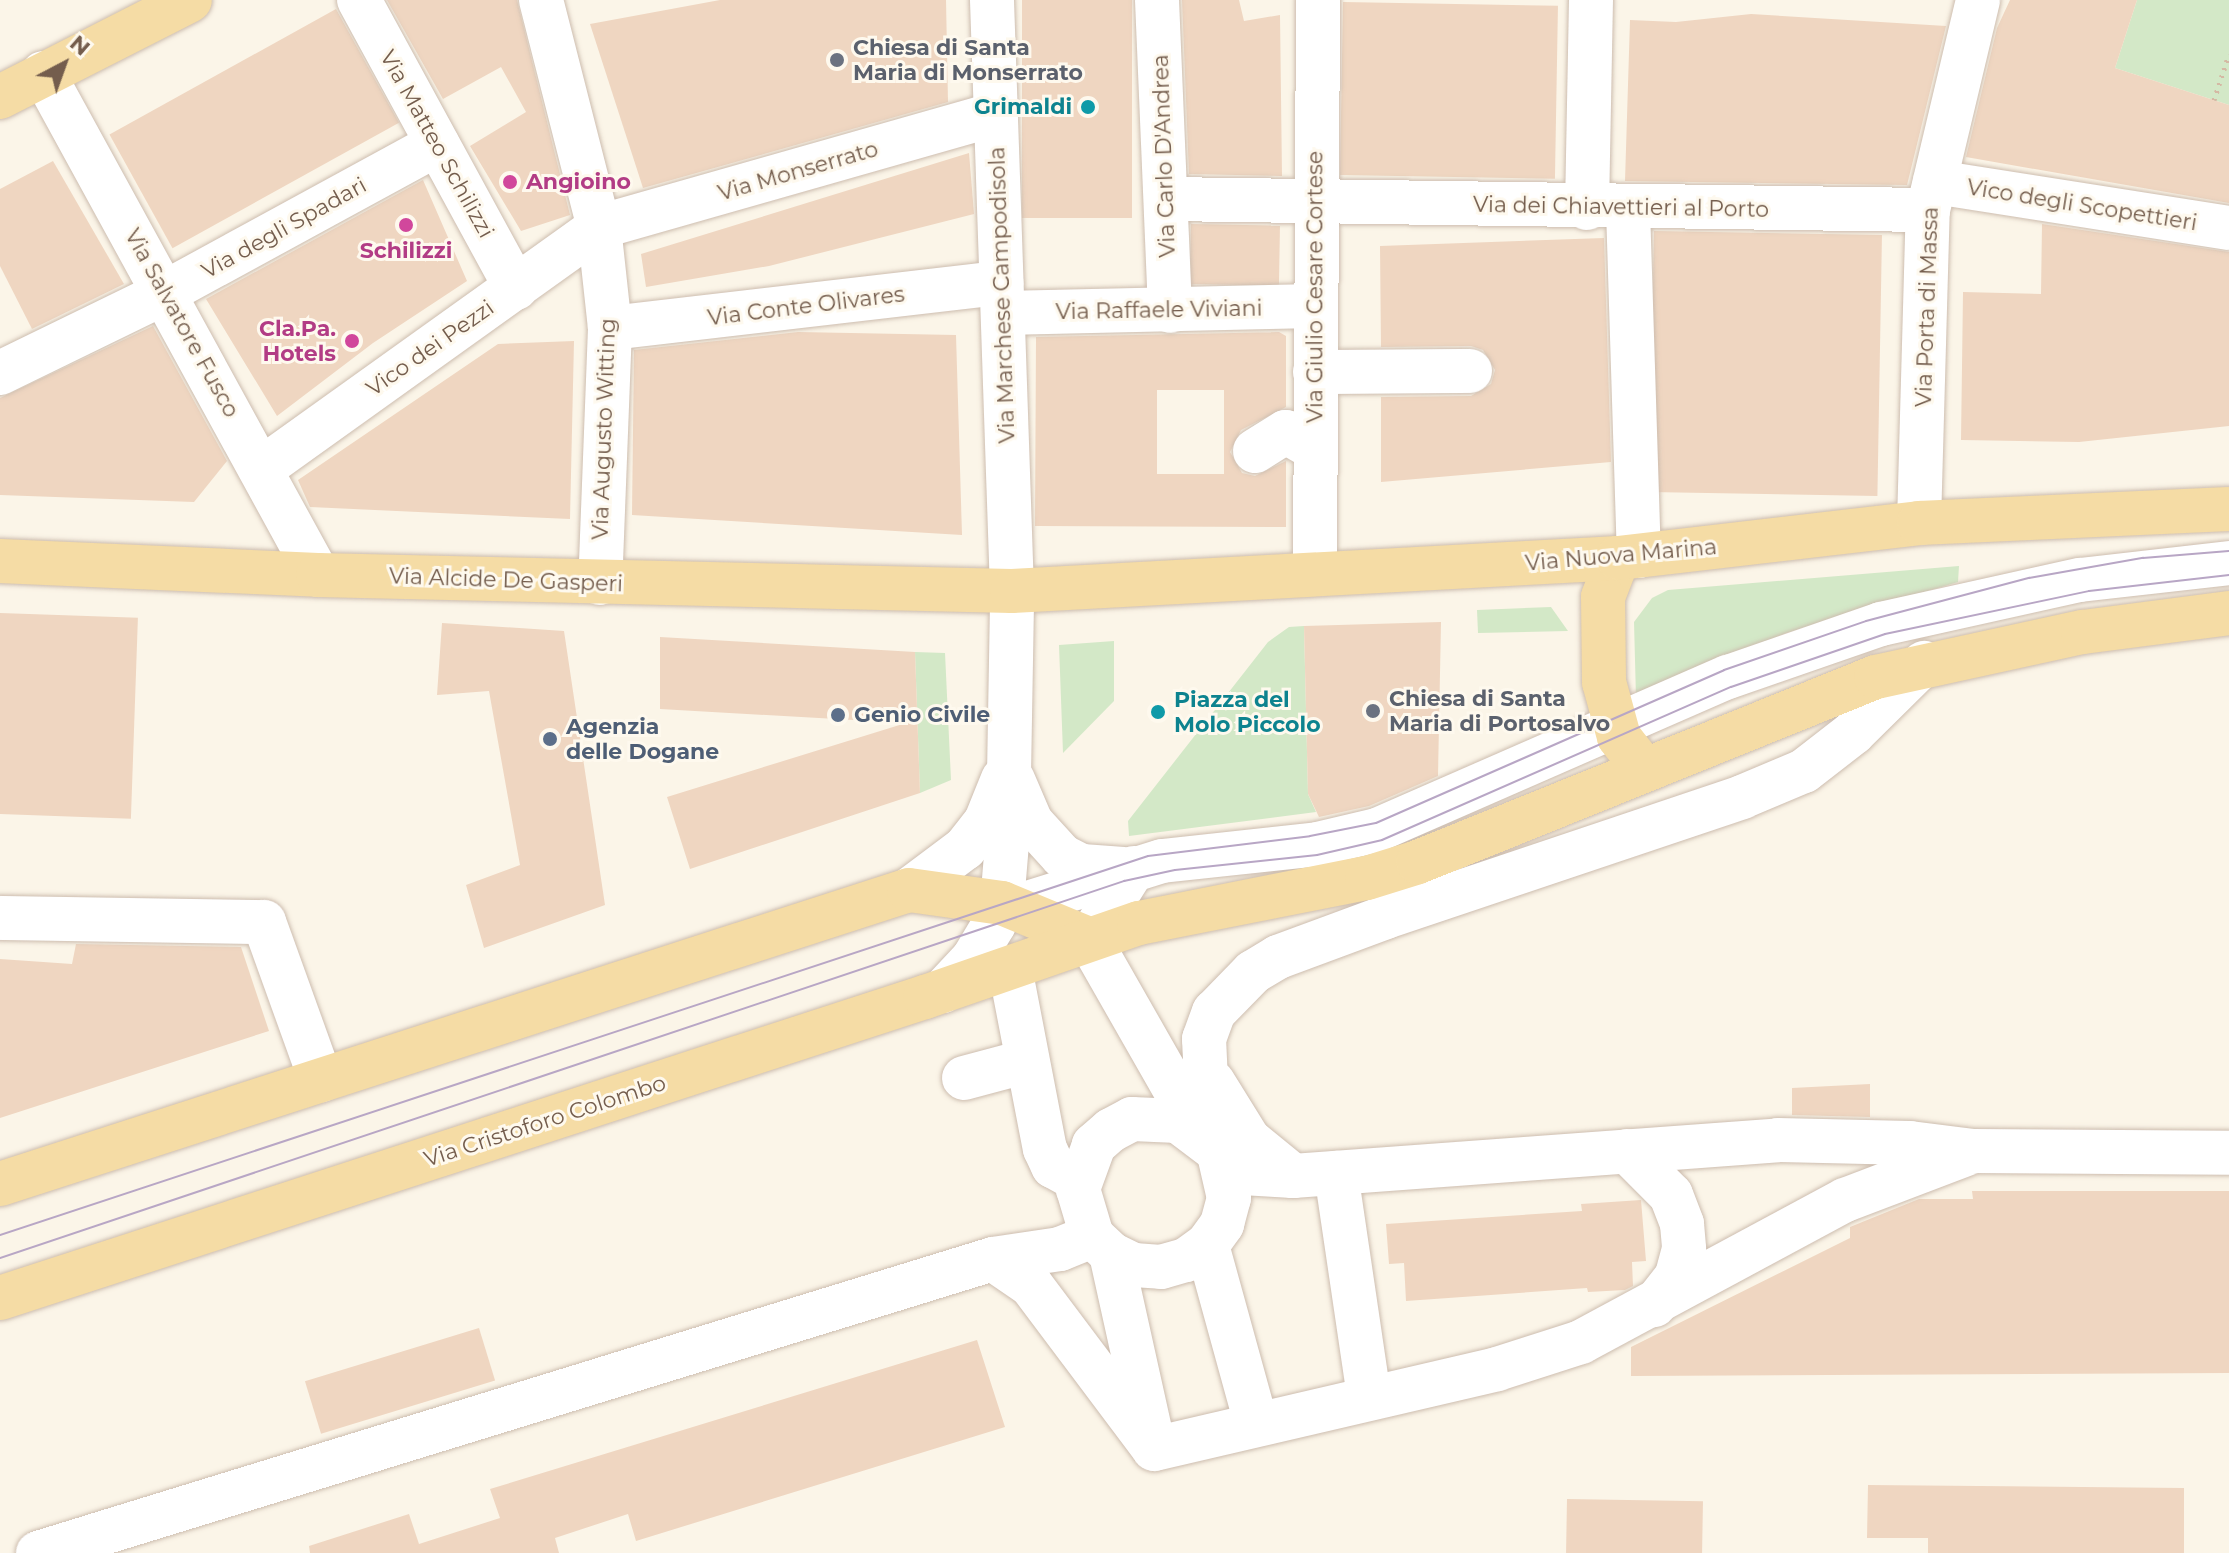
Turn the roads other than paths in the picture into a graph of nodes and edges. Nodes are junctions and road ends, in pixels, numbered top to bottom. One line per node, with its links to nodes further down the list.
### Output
1 (190, 0): 9 (main road)
2 (359, 0): 12 (street, Via Matteo Schilizzi)
3 (992, 0): 11 (street, Via Marchese Campodisola)
4 (1157, 0): 14 (street, Via Carlo D'Andrea)
5 (1318, 0): 15 (street, Via Giulio Cesare Cortese)
6 (1591, 0): 16 (street)
7 (1978, 0): 13 (street, Via Porta di Massa)
8 (550, 1): 17 (street, Via Augusto Witting)
9 (43, 73): 10 (main road); 20 (street, Via Salvatore Fusco)
10 (0, 97)
11 (996, 114): 17 (street, Via Monserrato); 21 (street, Via Marchese Campodisola)
12 (437, 144): 19 (street, Via Matteo Schilizzi); 20 (street, Via degli Spadari)
13 (1932, 196): 16 (street, Via dei Chiavettieri al Porto); 18 (street, Vico degli Scopettieri); 31 (street, Via Porta di Massa)
14 (1167, 199): 15 (street, Via dei Chiavettieri al Porto); 22 (street, Via Carlo D'Andrea)
15 (1314, 199): 16 (street, Via dei Chiavettieri al Porto); 24 (street, Via Giulio Cesare Cortese)
16 (1608, 209): 32 (street)
17 (599, 227): 19 (street, Vico dei Pezzi); 23 (street, Via Augusto Witting)
18 (2229, 228)
19 (516, 288): 29 (street, Vico dei Pezzi)
20 (166, 292): 26 (street, Via degli Spadari); 29 (street, Via Salvatore Fusco)
21 (1002, 298): 22 (street, Via Raffaele Viviani); 23 (street, Via Conte Olivares); 38 (street, Via Marchese Campodisola)
22 (1170, 311): 24 (street, Via Raffaele Viviani)
23 (610, 328): 37 (street, Via Augusto Witting)
24 (1315, 340): 25 (street, Via Raffaele Viviani); 27 (street, Via Giulio Cesare Cortese)
25 (1468, 356)
26 (0, 373)
27 (1315, 449): 28 (street); 35 (street, Via Giulio Cesare Cortese)
28 (1255, 451)
29 (261, 469): 36 (street, Via Salvatore Fusco)
30 (2229, 509): 31 (main road, Via Nuova Marina)
31 (1919, 523): 32 (main road, Via Nuova Marina)
32 (1629, 557): 35 (main road, Via Nuova Marina); 41 (main road)
33 (0, 561): 36 (main road, Via Alcide De Gasperi)
34 (2229, 563): 41 (street)
35 (1315, 574): 38 (main road, Via Nuova Marina)
36 (318, 575): 37 (main road, Via Alcide De Gasperi)
37 (600, 583): 38 (main road, Via Alcide De Gasperi)
38 (1012, 591): 42 (street, Via Marchese Campodisola)
39 (2229, 613): 40 (main road)
40 (1924, 663): 43 (main road); 51 (street)
41 (1616, 729): 43 (main road); 44 (street)
42 (1008, 767): 44 (street); 45 (street); 46 (street, Via Marchese Campodisola)
43 (1644, 769): 48 (main road)
44 (1134, 868): 46 (street); 48 (street)
45 (909, 890): 46 (main road); 54 (main road)
46 (1008, 905): 48 (main road); 50 (street)
47 (0, 918): 54 (street)
48 (1089, 939): 49 (main road, Via Cristoforo Colombo); 55 (street)
49 (1010, 968): 50 (main road, Via Cristoforo Colombo); 52 (street)
50 (943, 991): 65 (main road, Via Cristoforo Colombo)
51 (1203, 1059): 55 (street); 60 (street)
52 (1024, 1062): 53 (street); 62 (street)
53 (964, 1078)
54 (321, 1080): 61 (main road)
55 (1214, 1151): 60 (street); 62 (street); 63 (street)
56 (1627, 1151): 57 (street); 59 (street); 66 (street)
57 (1973, 1151): 58 (street); 66 (street)
58 (2229, 1153)
59 (1336, 1173): 60 (street); 67 (street)
60 (1293, 1176)
61 (0, 1184)
62 (1090, 1217): 63 (street); 64 (street); 69 (street)
63 (1207, 1245): 68 (street)
64 (993, 1259): 69 (street); 70 (street)
65 (0, 1298)
66 (1654, 1305): 67 (street)
67 (1369, 1396): 68 (street)
68 (1256, 1423): 69 (street)
69 (1154, 1449)
70 (38, 1553)

